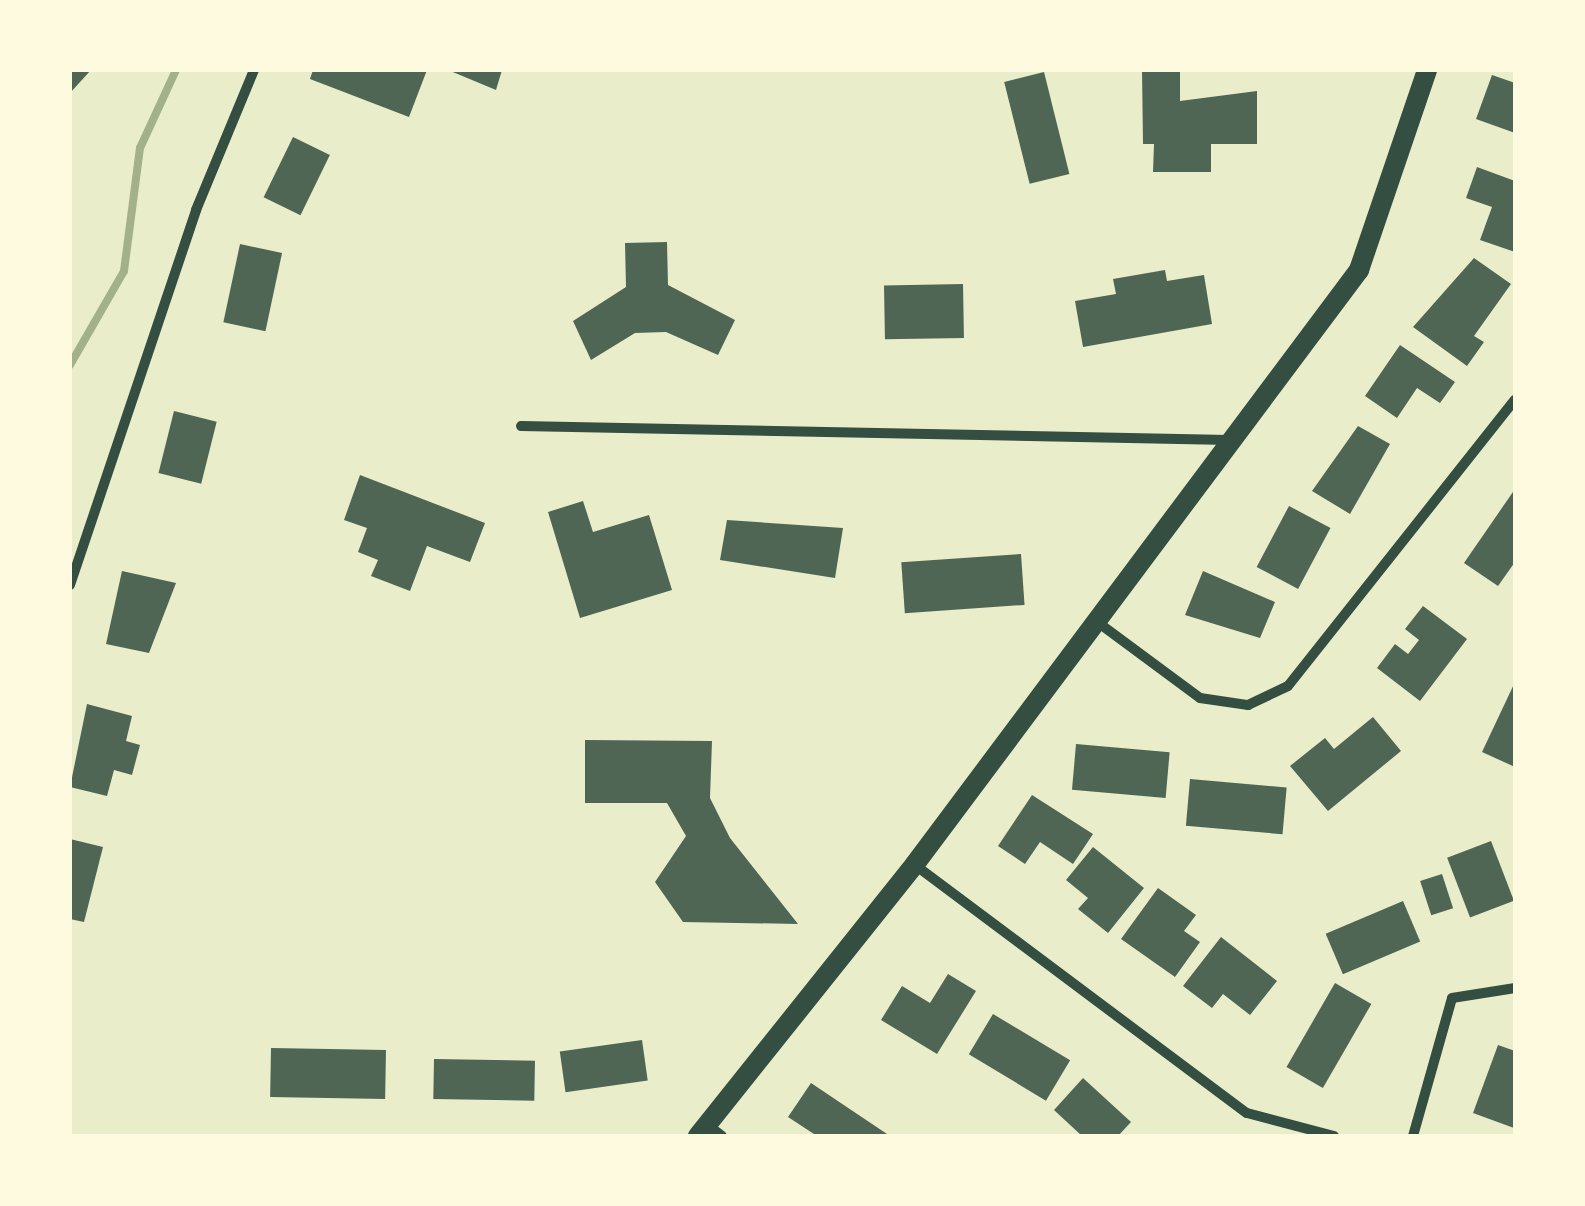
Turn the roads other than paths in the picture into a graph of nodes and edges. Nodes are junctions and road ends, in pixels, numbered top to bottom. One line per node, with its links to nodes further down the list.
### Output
1 (254, 70): 6 (street)
2 (1427, 70): 5 (main road)
3 (1515, 400): 7 (street)
4 (521, 426): 5 (street)
5 (1229, 440): 7 (main road)
6 (70, 585)
7 (1096, 621): 8 (main road)
8 (915, 864): 10 (main road); 12 (street)
9 (1515, 988): 13 (street)
10 (701, 1129): 11 (street)
11 (722, 1136)
12 (1334, 1136)
13 (1413, 1136)

